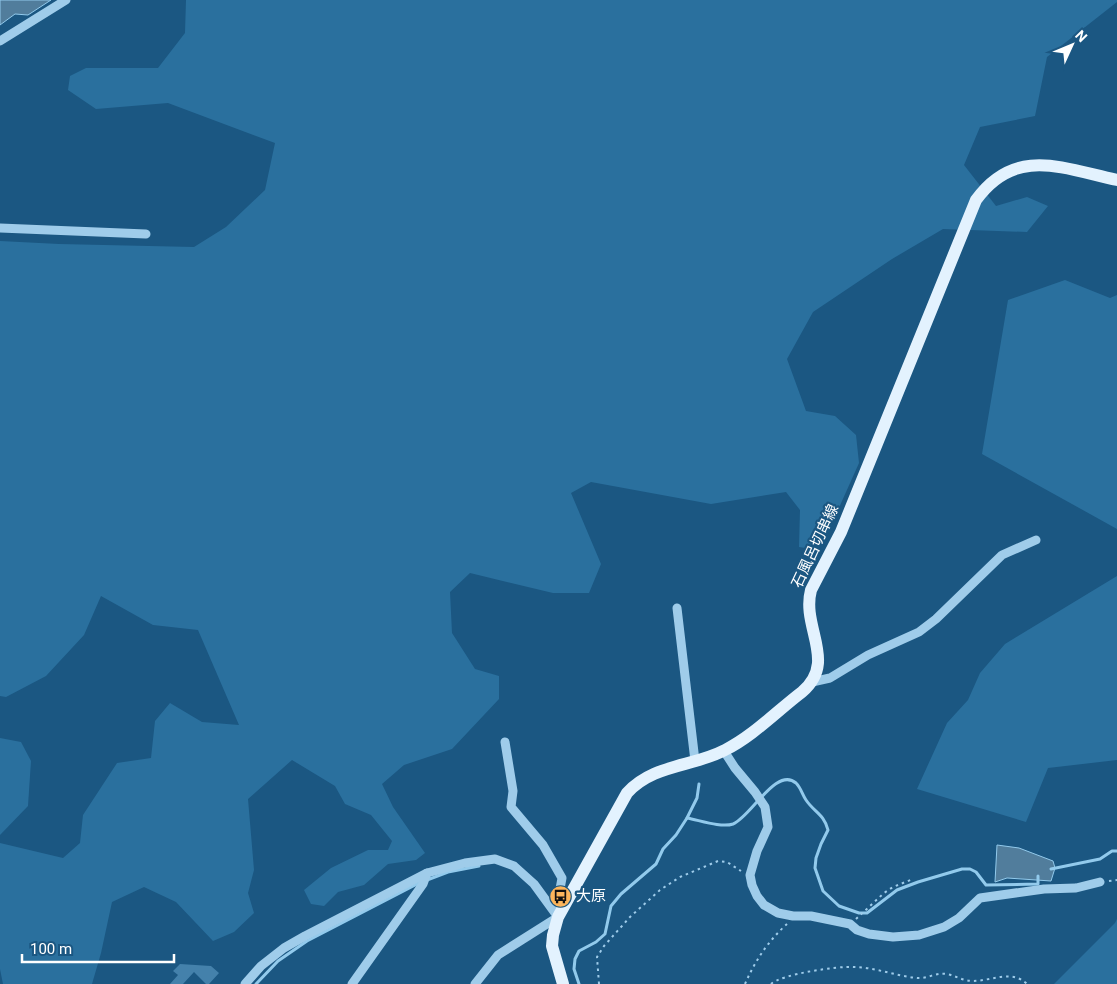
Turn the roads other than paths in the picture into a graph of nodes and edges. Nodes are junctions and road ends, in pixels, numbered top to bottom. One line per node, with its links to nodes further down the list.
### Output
1 (66, 0): 2 (street)
2 (0, 42)
3 (1117, 180): 8 (main road, 石風呂切串線)
4 (0, 228): 5 (street)
5 (146, 234)
6 (1036, 540): 8 (street)
7 (677, 608): 11 (street)
8 (812, 682): 10 (main road)
9 (505, 742): 14 (street)
10 (724, 751): 11 (main road); 13 (street)
11 (695, 761): 14 (main road)
12 (428, 873): 14 (street); 15 (street); 16 (street)
13 (1100, 882)
14 (558, 917): 17 (street); 18 (main road)
15 (245, 984)
16 (352, 984)
17 (475, 984)
18 (564, 984)

